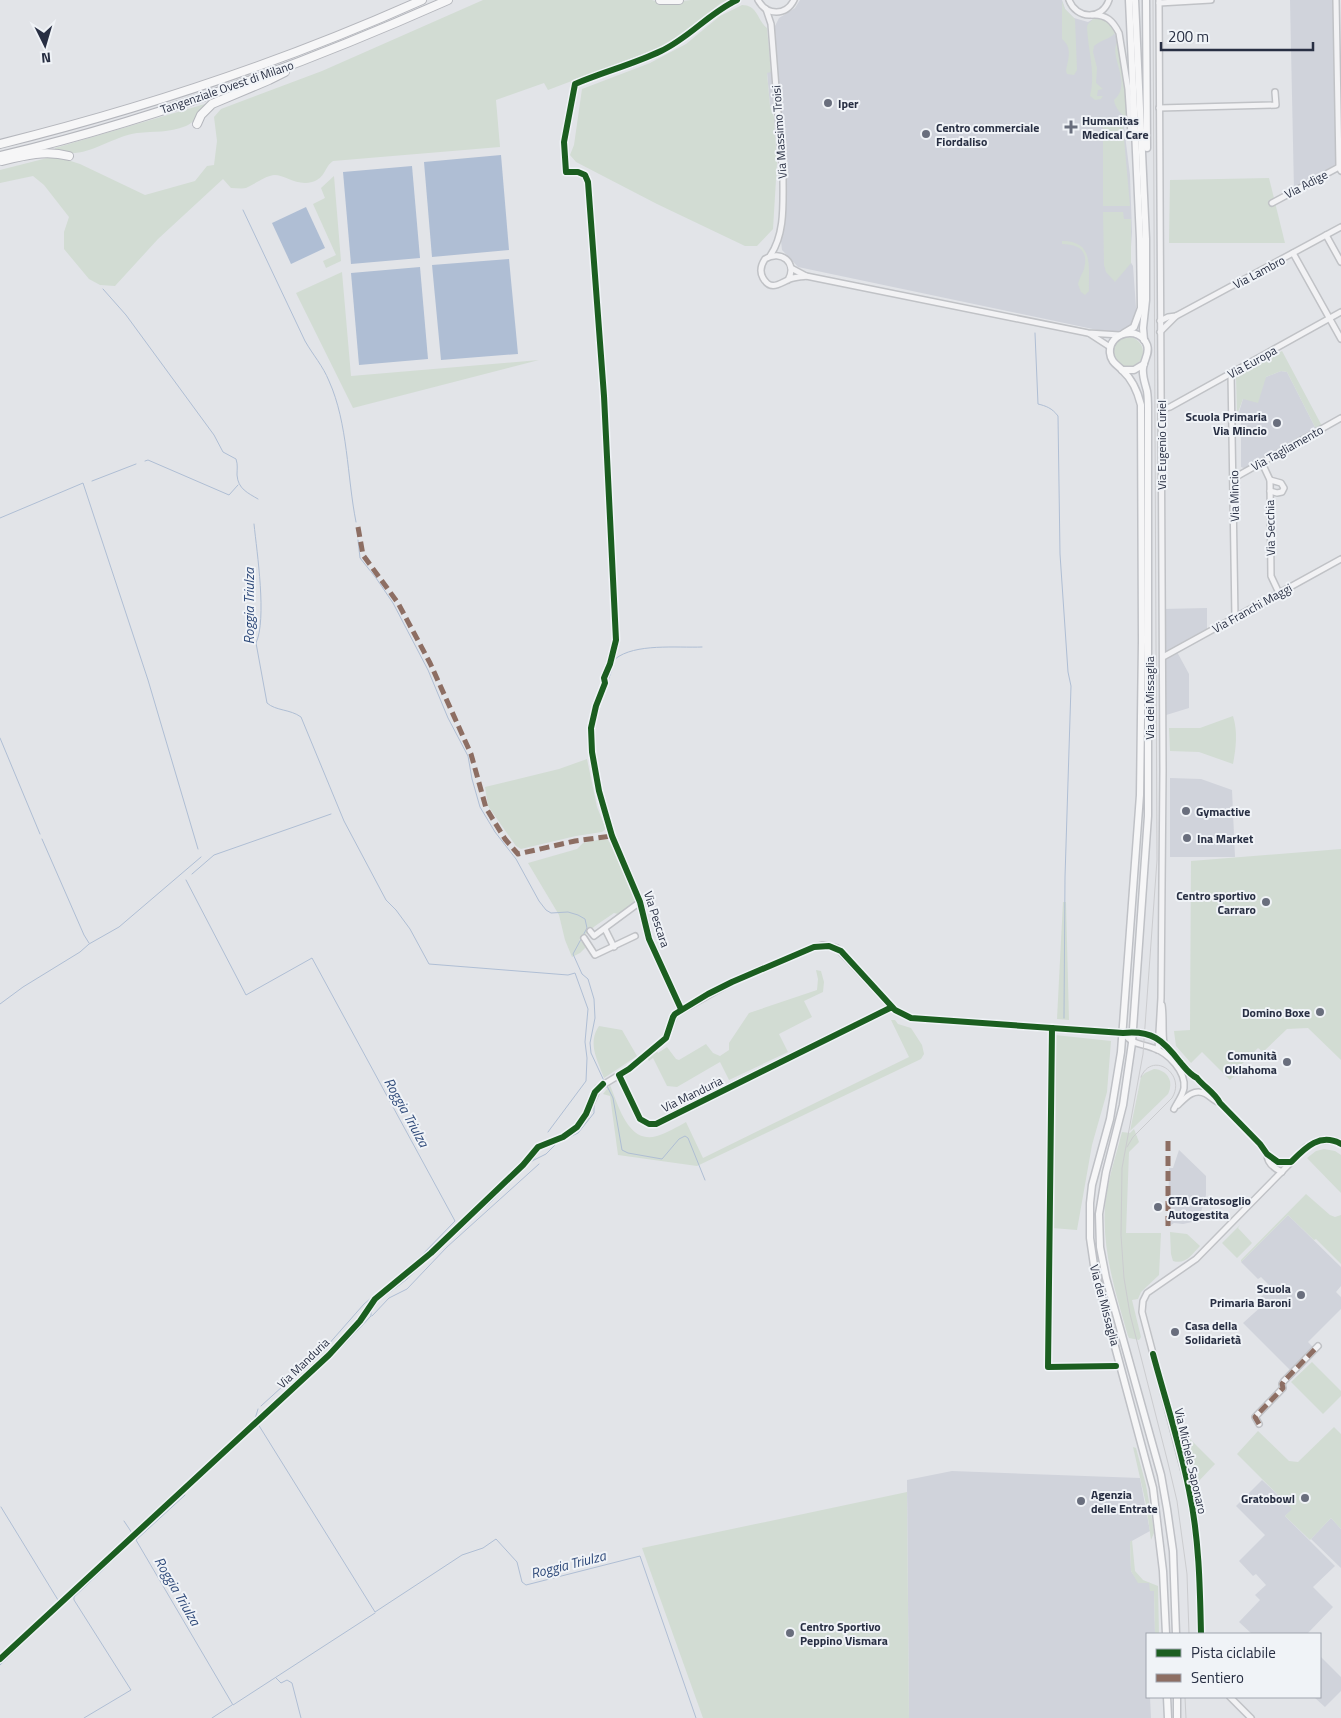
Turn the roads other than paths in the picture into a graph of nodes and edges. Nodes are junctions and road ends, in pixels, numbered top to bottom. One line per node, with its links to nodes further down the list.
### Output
1 (422, 0): 25 (highway, Tangenziale Ovest di Milano)
2 (448, 0): 19 (highway, Tangenziale Ovest di Milano)
3 (660, 0): 4 (highway)
4 (679, 0)
5 (758, 0): 15 (street)
6 (794, 0): 16 (street)
7 (1069, 0): 17 (street)
8 (1109, 0): 17 (street)
9 (1129, 0): 49 (main road)
10 (1135, 0): 30 (main road)
11 (1146, 0): 30 (main road)
12 (1211, 0): 14 (street)
13 (1336, 0): 21 (street)
14 (1159, 2): 22 (street, Via Eugenio Curiel)
15 (766, 9): 16 (street); 18 (street, Via Massimo Troisi)
16 (780, 12): 18 (street)
17 (1092, 16): 24 (street)
18 (771, 24): 34 (street, Via Massimo Troisi)
19 (314, 57): 23 (highway); 26 (highway, Tangenziale Ovest di Milano)
20 (1275, 92): 22 (street)
21 (1339, 107): 29 (street)
22 (1159, 108): 42 (street, Via Eugenio Curiel)
23 (197, 124)
24 (1131, 135)
25 (0, 144)
26 (0, 156)
27 (69, 156): 28 (highway)
28 (0, 161)
29 (1340, 168): 31 (street, Via Adige)
30 (1145, 192): 51 (main road)
31 (1272, 203)
32 (1341, 227): 33 (street, Via Lambro)
33 (1326, 235): 35 (street, Via Lambro); 38 (street)
34 (779, 240): 36 (street, Via Massimo Troisi); 37 (street, Via Massimo Troisi)
35 (1293, 253): 44 (street, Via Lambro); 45 (street)
36 (770, 256): 37 (street); 41 (street)
37 (783, 256): 39 (street)
38 (1341, 262)
39 (791, 268): 40 (street); 41 (street)
40 (806, 276): 41 (street); 48 (street)
41 (788, 280)
42 (1160, 310): 44 (street); 46 (street, Via Eugenio Curiel)
43 (1341, 312): 45 (street, Via Europa)
44 (1176, 316): 46 (street); 47 (street)
45 (1330, 318): 50 (street); 55 (street, Via Europa)
46 (1160, 322): 47 (street, Via Eugenio Curiel)
47 (1160, 332): 56 (street, Via Eugenio Curiel)
48 (1088, 333): 49 (street); 52 (street)
49 (1122, 334): 51 (main road); 52 (main road)
50 (1341, 339)
51 (1144, 340): 53 (main road, Via dei Missaglia)
52 (1110, 347): 54 (main road, Via dei Missaglia)
53 (1144, 363): 54 (main road); 76 (main road, Via dei Missaglia)
54 (1122, 370): 77 (main road, Via dei Missaglia)
55 (1231, 373): 56 (street, Via Europa); 59 (street, Via Mincio)
56 (1161, 409): 65 (street, Via Eugenio Curiel)
57 (1341, 418): 58 (street, Via Tagliamento)
58 (1262, 463): 59 (street, Via Tagliamento); 60 (street, Via Secchia)
59 (1234, 478): 64 (street, Via Mincio)
60 (1270, 480): 61 (street, Via Secchia); 61 (street)
61 (1270, 491): 63 (street, Via Secchia)
62 (1341, 559): 63 (street, Via Franchi Maggi)
63 (1279, 593): 64 (street, Via Franchi Maggi)
64 (1235, 618): 65 (street, Via Franchi Maggi)
65 (1163, 657): 73 (street, Via Eugenio Curiel)
66 (612, 836): 67 (street, Via Pescara)
67 (640, 902): 68 (street, Via Pescara); 75 (street, Via Pescara)
68 (605, 930): 69 (street); 72 (street)
69 (590, 931)
70 (634, 936): 72 (street)
71 (584, 938): 72 (street)
72 (614, 947)
73 (1161, 998): 78 (street); 80 (street)
74 (892, 1007): 75 (street, Via Manduria); 77 (street, Via Manduria); 82 (street, Via Manduria)
75 (681, 1010): 82 (street, Via Manduria)
76 (1133, 1032): 77 (street); 78 (street); 79 (main road, Via dei Missaglia)
77 (1123, 1034): 79 (street); 99 (main road, Via dei Missaglia)
78 (1158, 1038): 80 (street); 81 (street)
79 (1132, 1043): 81 (street); 100 (main road, Via dei Missaglia)
80 (1164, 1044): 81 (street); 83 (street)
81 (1158, 1050): 84 (street)
82 (619, 1075): 102 (street, Via Manduria)
83 (1191, 1076): 84 (street); 85 (street)
84 (1185, 1080): 86 (street)
85 (1200, 1084): 87 (street); 89 (street)
86 (1184, 1088): 88 (street); 88 (street)
87 (1197, 1091): 88 (street); 89 (street)
88 (1191, 1093)
89 (1220, 1103): 91 (street)
90 (1341, 1144): 93 (street, Via Michele Saponaro)
91 (1267, 1154): 92 (street); 94 (street)
92 (1278, 1162): 93 (street); 95 (street)
93 (1291, 1162): 95 (street, Via Michele Saponaro)
94 (1273, 1167): 95 (street); 96 (street)
95 (1282, 1172): 96 (street, Via Michele Saponaro)
96 (1272, 1182): 101 (street, Via Michele Saponaro)
97 (1318, 1346): 98 (street)
98 (1259, 1424)
99 (1166, 1633)
100 (1176, 1633)
101 (1201, 1633)
102 (0, 1659)
103 (1167, 1698): 106 (main road)
104 (1177, 1698): 107 (main road)
105 (1231, 1698): 108 (street)
106 (1168, 1718)
107 (1177, 1718)
108 (1251, 1718)

